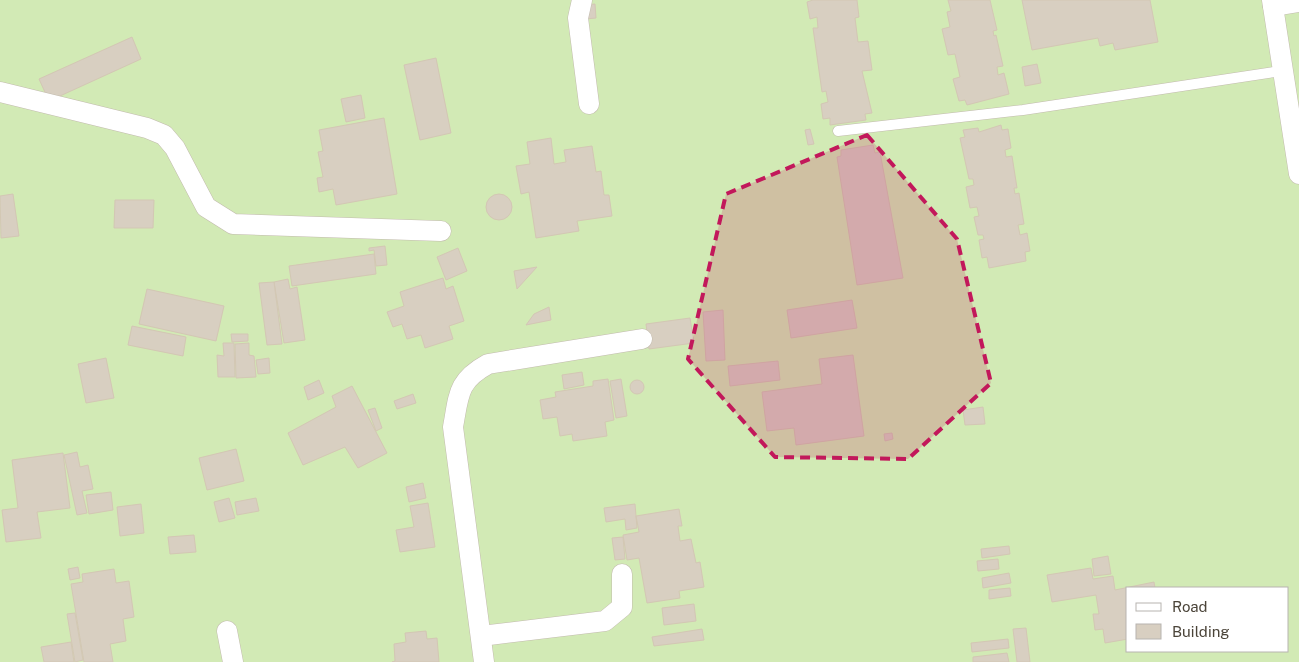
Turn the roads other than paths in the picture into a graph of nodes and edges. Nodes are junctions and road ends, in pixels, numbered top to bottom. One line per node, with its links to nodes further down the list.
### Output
1 (582, 0): 6 (street)
2 (1299, 2): 3 (street)
3 (1272, 3): 4 (street)
4 (1281, 71): 7 (lane); 8 (street)
5 (0, 92): 9 (street)
6 (589, 104)
7 (838, 132)
8 (1299, 174)
9 (441, 231)
10 (642, 338): 13 (street)
11 (622, 574): 13 (street)
12 (227, 631): 14 (street)
13 (481, 636): 15 (street)
14 (232, 662)
15 (484, 662)

